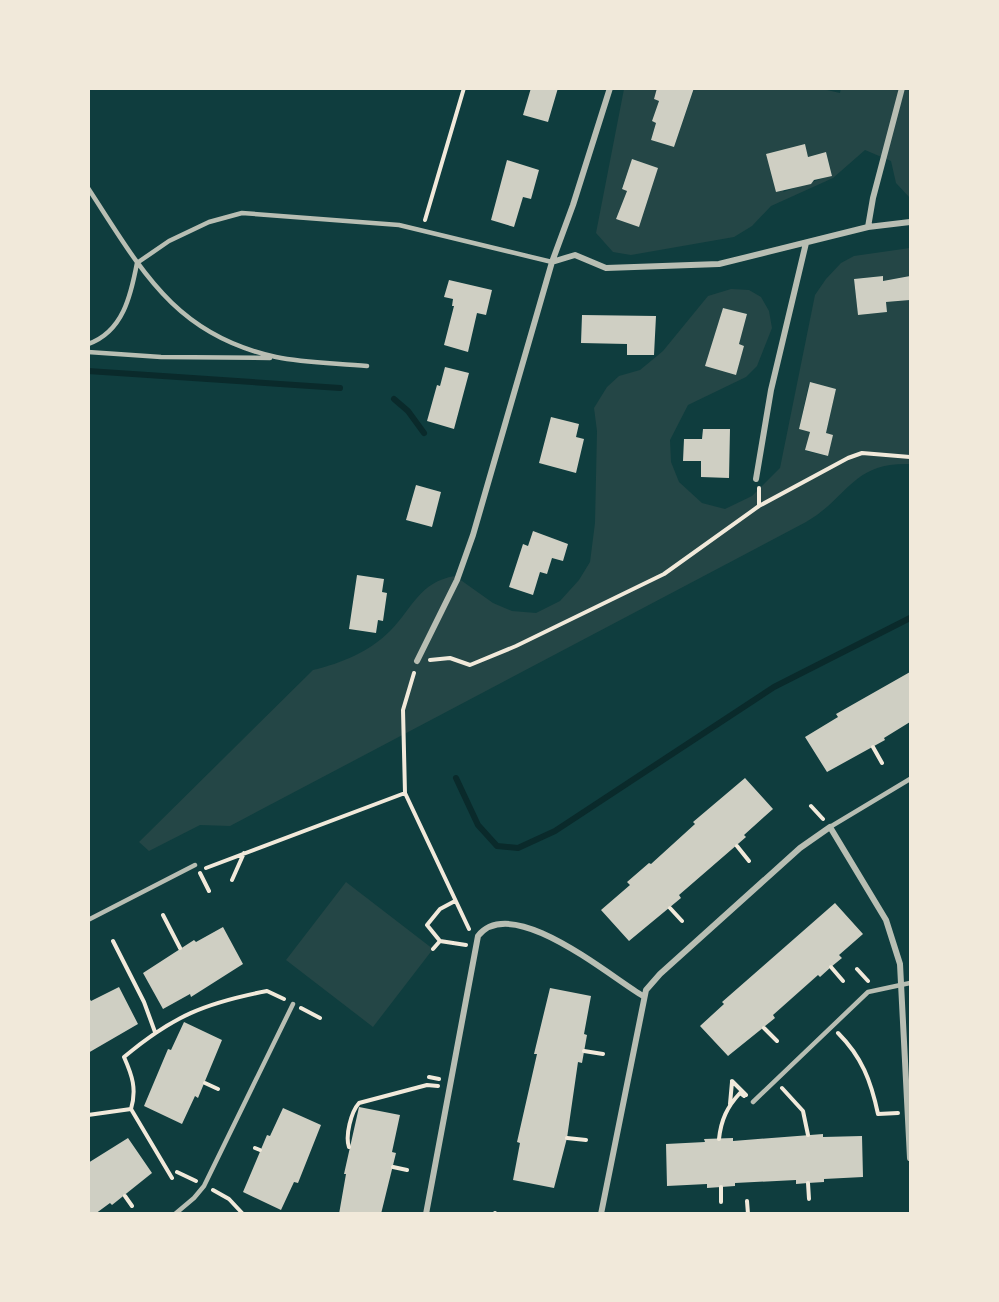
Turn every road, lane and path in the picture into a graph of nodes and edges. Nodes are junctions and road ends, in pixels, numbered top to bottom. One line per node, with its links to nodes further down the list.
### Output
1 (464, 88): 6 (path)
2 (610, 88): 9 (street)
3 (902, 88): 7 (street)
4 (88, 188): 10 (lane)
5 (910, 222): 7 (street)
6 (424, 223)
7 (868, 227): 8 (street)
8 (806, 243): 9 (street); 16 (street)
9 (552, 262): 10 (lane); 17 (street)
10 (137, 263): 11 (lane); 13 (lane)
11 (88, 344)
12 (88, 352): 13 (lane)
13 (279, 358): 14 (lane)
14 (367, 366)
15 (910, 457): 17 (path)
16 (756, 479)
17 (417, 661): 21 (path)
18 (873, 747): 19 (path)
19 (882, 763)
20 (910, 779): 24 (lane)
21 (405, 793): 26 (path); 31 (path)
22 (811, 806): 23 (path)
23 (824, 820)
24 (830, 827): 45 (street); 47 (street)
25 (737, 846): 27 (path)
26 (244, 852): 28 (path); 29 (path)
27 (749, 861)
28 (195, 864): 30 (path); 34 (lane)
29 (232, 880)
30 (209, 891)
31 (455, 901): 37 (path); 39 (path)
32 (670, 908): 35 (path)
33 (163, 915): 40 (path)
34 (88, 920)
35 (682, 921)
36 (113, 941): 51 (path)
37 (440, 941): 38 (path); 41 (path)
38 (449, 942)
39 (476, 944): 47 (street); 85 (street)
40 (180, 948)
41 (433, 949)
42 (831, 967): 43 (path)
43 (843, 981)
44 (910, 983): 45 (lane)
45 (903, 985): 49 (lane); 55 (street)
46 (267, 991): 51 (path)
47 (643, 996): 86 (street)
48 (293, 1004): 83 (lane)
49 (832, 1026): 56 (lane); 64 (path)
50 (764, 1028): 52 (path)
51 (155, 1032): 63 (path)
52 (777, 1041)
53 (584, 1051): 54 (path)
54 (603, 1054)
55 (909, 1056): 71 (street)
56 (775, 1081): 61 (lane); 66 (path)
57 (440, 1082): 70 (path)
58 (205, 1083): 59 (path)
59 (218, 1089)
60 (740, 1093): 62 (path)
61 (753, 1102): 62 (path)
62 (730, 1104): 68 (path)
63 (131, 1108): 65 (path); 74 (path)
64 (878, 1114)
65 (88, 1115)
66 (808, 1135)
67 (567, 1137): 69 (path)
68 (719, 1139)
69 (586, 1140)
70 (349, 1147)
71 (910, 1158)
72 (393, 1167): 73 (path)
73 (407, 1170)
74 (172, 1178)
75 (808, 1183): 79 (path)
76 (721, 1187): 81 (path)
77 (125, 1196): 82 (path)
78 (229, 1198): 84 (path)
79 (809, 1198)
80 (747, 1201): 87 (path)
81 (721, 1202)
82 (132, 1206)
83 (175, 1214)
84 (243, 1214)
85 (426, 1214)
86 (601, 1214)
87 (748, 1214)

